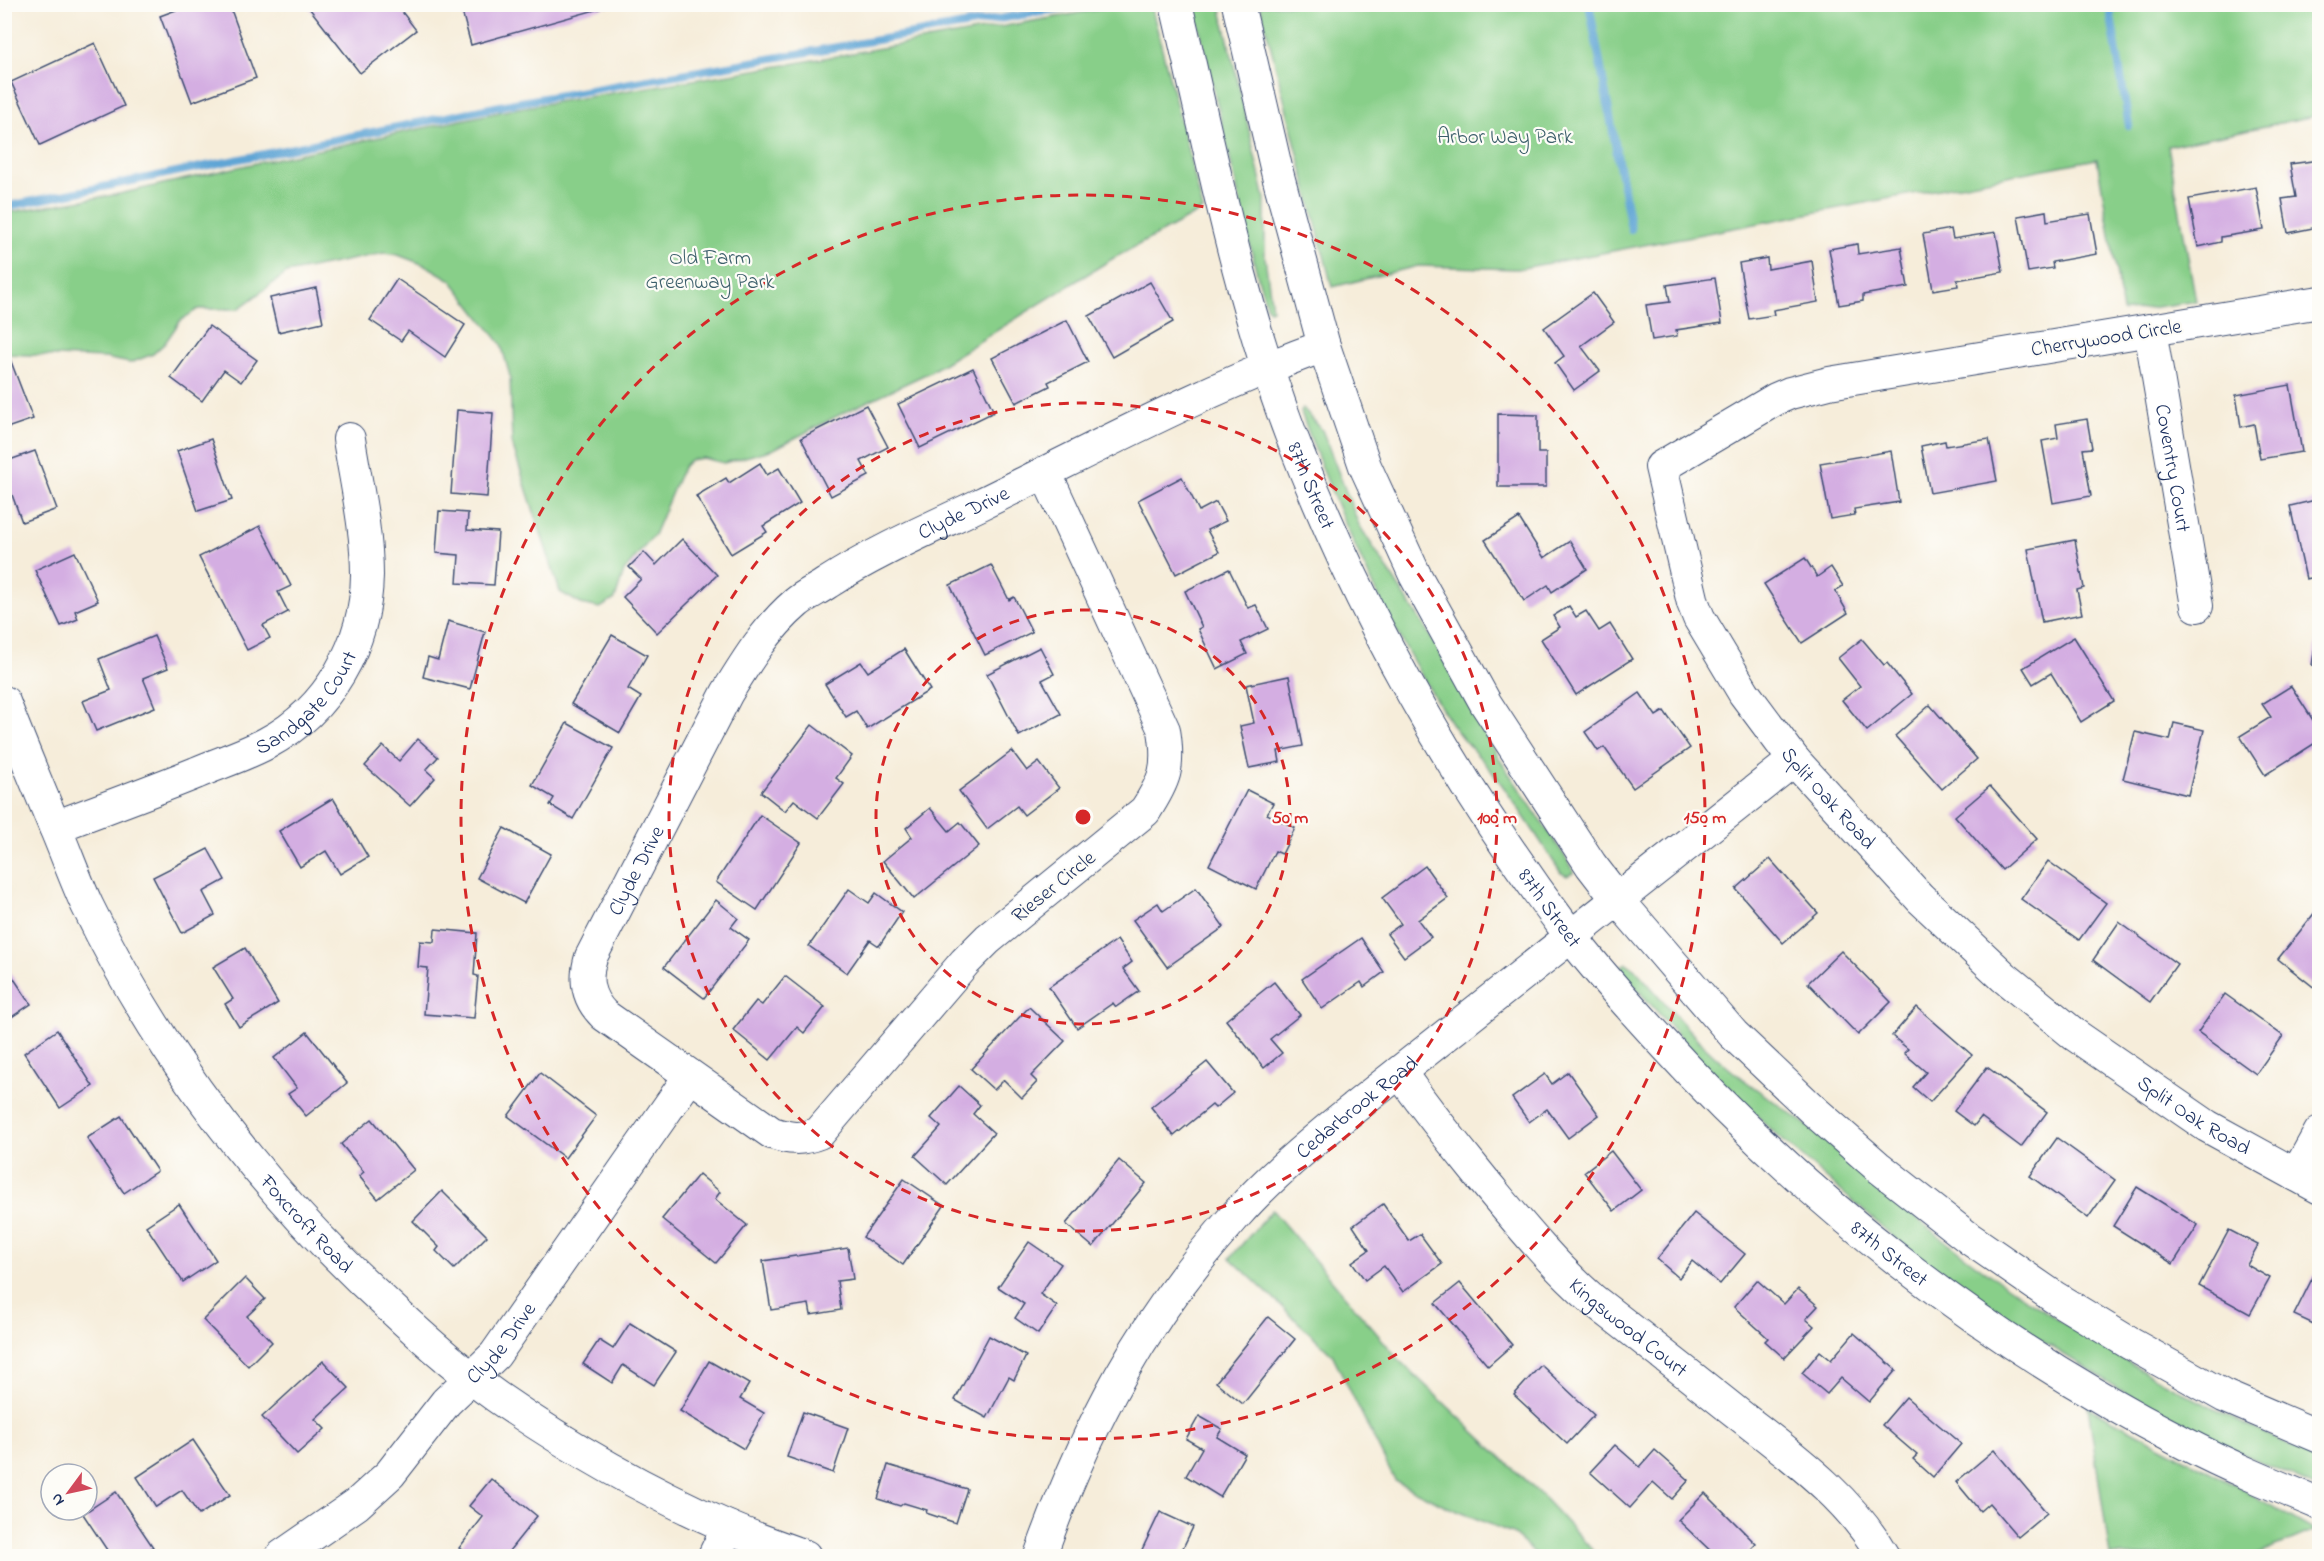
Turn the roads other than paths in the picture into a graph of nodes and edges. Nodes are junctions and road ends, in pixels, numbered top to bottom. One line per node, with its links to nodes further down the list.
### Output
1 (1176, 4): 6 (street, 87th Street)
2 (1238, 4): 5 (street)
3 (2319, 302): 4 (street, Cherrywood Circle)
4 (2150, 330): 7 (street, Cherrywood Circle); 10 (street, Coventry Court)
5 (1324, 346): 6 (street, Clyde Drive); 14 (street)
6 (1267, 367): 9 (street, Clyde Drive); 15 (street, 87th Street)
7 (1893, 373): 12 (street, Split Oak Road)
8 (349, 439): 13 (street, Sandgate Court)
9 (1045, 472): 17 (street, Clyde Drive); 17 (street, Rieser Circle)
10 (2197, 606)
11 (4, 702): 13 (street, Foxcroft Road)
12 (1794, 760): 14 (street, Cedarbrook Road); 19 (street, Split Oak Road)
13 (55, 827): 20 (street, Foxcroft Road)
14 (1618, 900): 15 (street, Cedarbrook Road); 21 (street)
15 (1571, 937): 16 (street, Cedarbrook Road); 22 (street, 87th Street)
16 (1400, 1072): 27 (street, Cedarbrook Road); 28 (street, Kingswood Court)
17 (690, 1076): 20 (street, Clyde Drive)
18 (2319, 1132): 19 (street)
19 (2308, 1181)
20 (471, 1377): 23 (street, Foxcroft Road); 24 (street, Clyde Drive)
21 (2319, 1437)
22 (2319, 1504)
23 (728, 1527): 25 (street); 26 (street, Foxcroft Road)
24 (282, 1557)
25 (714, 1557)
26 (805, 1557)
27 (1040, 1557)
28 (1883, 1557)

